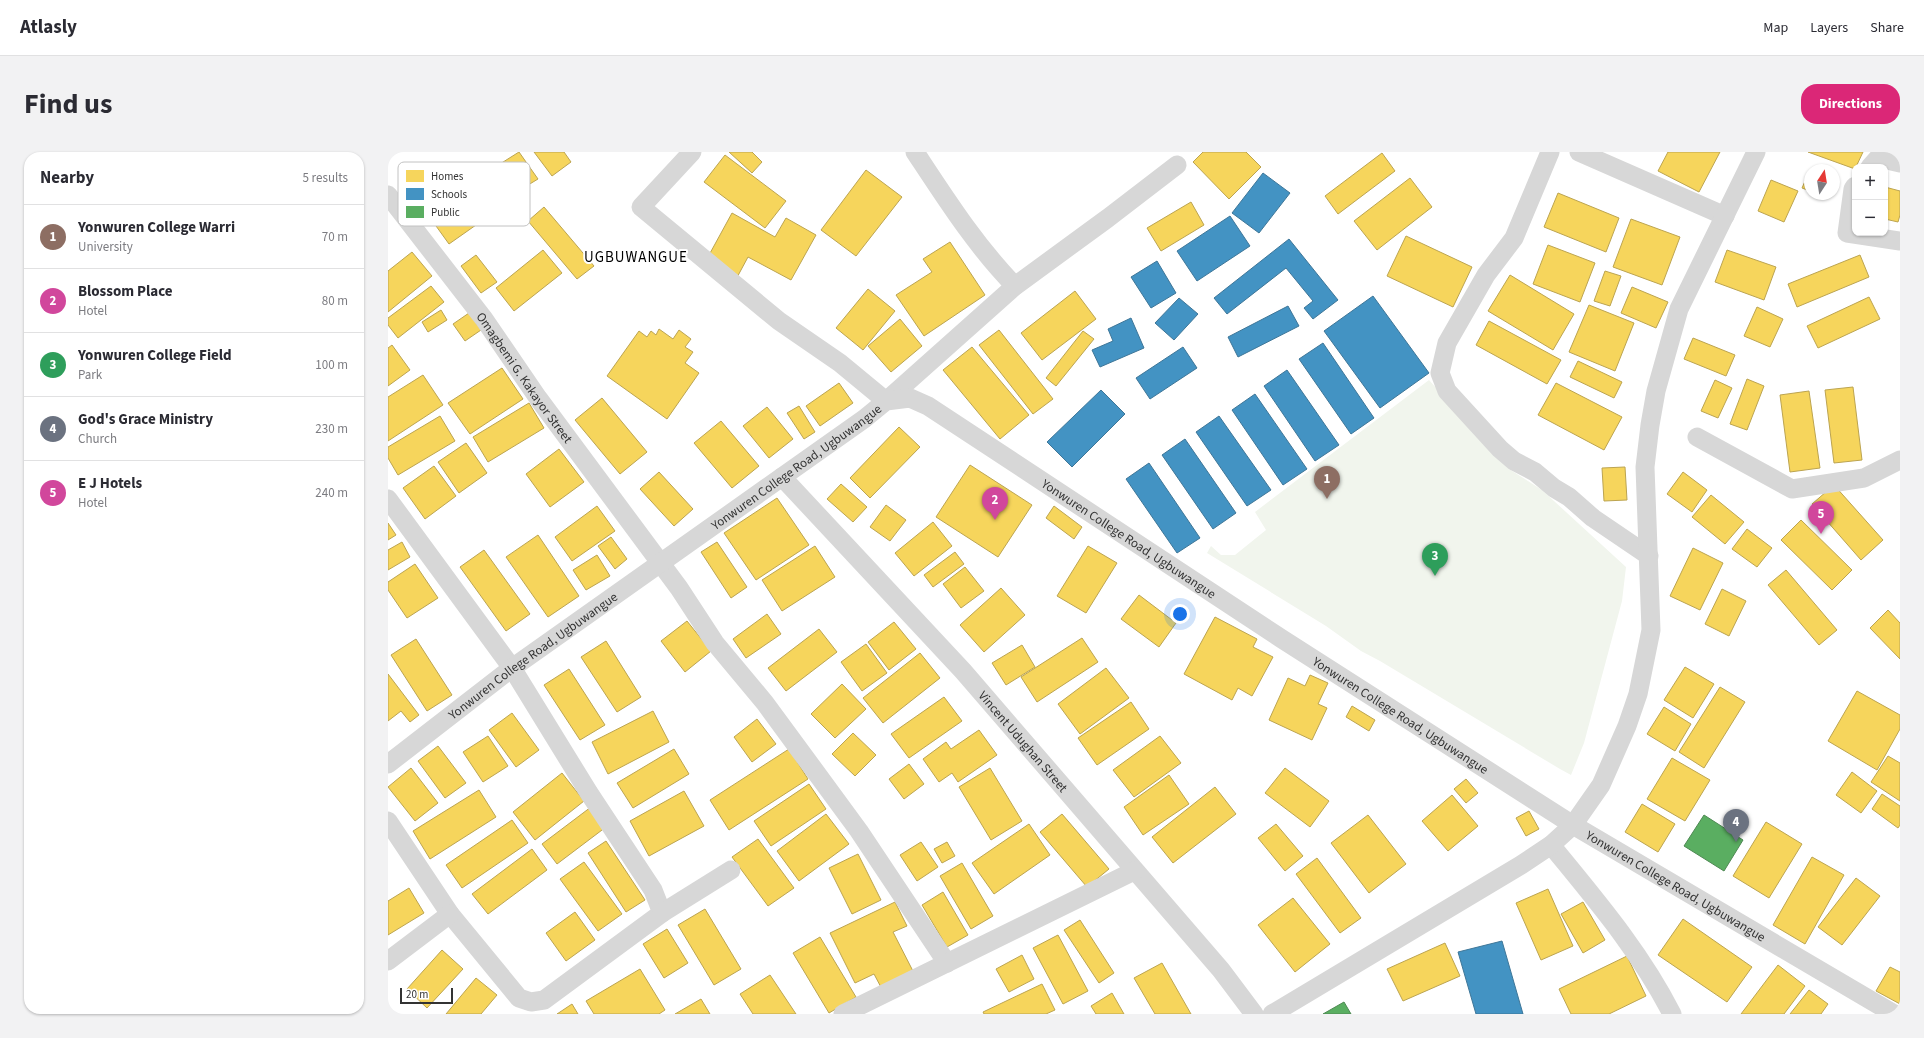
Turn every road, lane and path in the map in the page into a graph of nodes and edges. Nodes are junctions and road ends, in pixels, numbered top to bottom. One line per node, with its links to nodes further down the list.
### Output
1 (692, 152): 16 (street)
2 (915, 152): 15 (street)
3 (1550, 152): 21 (street)
4 (1579, 152): 12 (street)
5 (1756, 152): 12 (street)
6 (1873, 164): 7 (street)
7 (1900, 164)
8 (1177, 165): 15 (street)
9 (388, 195): 11 (street, Omagbemi G. Kakayor Street)
10 (1852, 196): 14 (street)
11 (398, 208)
12 (1725, 216): 21 (street)
13 (412, 226): 22 (street, Omagbemi G. Kakayor Street)
14 (1900, 241)
15 (1015, 286): 16 (street)
16 (886, 401): 19 (street, Yonwuren College Road, Ugbuwangue); 26 (street, Yonwuren College Road, Ugbuwangue)
17 (1697, 437): 18 (street)
18 (1900, 460)
19 (782, 477): 22 (street, Yonwuren College Road, Ugbuwangue); 29 (street, Vincent Udughan Street)
20 (388, 499): 23 (street)
21 (1649, 556): 26 (street)
22 (659, 563): 23 (street, Yonwuren College Road, Ugbuwangue); 33 (street, Omagbemi G. Kakayor Street)
23 (512, 668): 24 (street, Yonwuren College Road, Ugbuwangue); 30 (street)
24 (388, 764)
25 (388, 821): 31 (street)
26 (1573, 825): 27 (street); 38 (street, Yonwuren College Road, Ugbuwangue)
27 (1551, 845): 36 (street); 37 (street)
28 (731, 870): 30 (street)
29 (1134, 871): 33 (street); 35 (street, Vincent Udughan Street)
30 (662, 913): 31 (street)
31 (450, 914): 32 (street)
32 (388, 961)
33 (947, 963): 34 (street)
34 (843, 1014)
35 (1254, 1014)
36 (1272, 1014)
37 (1672, 1014)
38 (1894, 1014)

